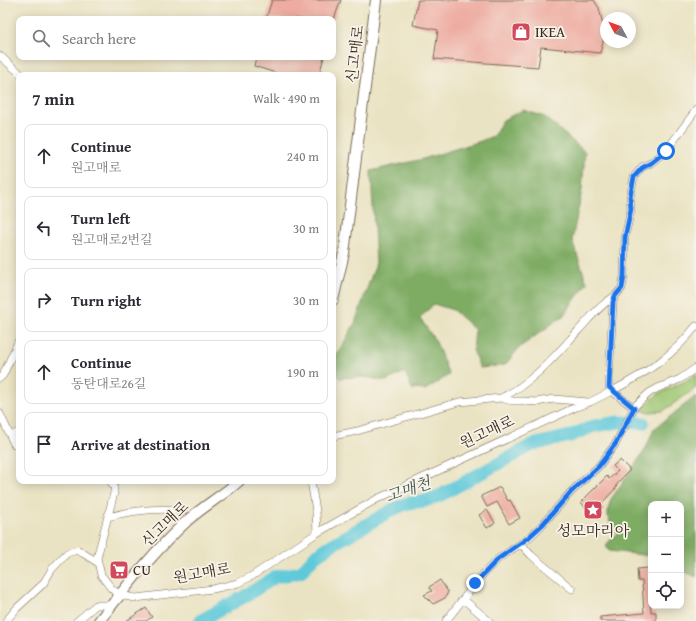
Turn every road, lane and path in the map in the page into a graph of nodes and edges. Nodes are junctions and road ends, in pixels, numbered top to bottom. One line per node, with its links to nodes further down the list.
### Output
1 (376, 0): 5 (street, 신고매로)
2 (0, 56): 3 (street)
3 (19, 72)
4 (696, 110): 6 (street)
5 (336, 287)
6 (615, 296): 11 (street); 12 (street)
7 (696, 326): 11 (street, 원고매로)
8 (16, 346): 10 (street)
9 (696, 368): 14 (street)
10 (1, 376)
11 (612, 391): 13 (street, 원고매로); 14 (street)
12 (501, 398): 13 (street); 18 (street)
13 (590, 402): 25 (street, 원고매로)
14 (633, 410): 26 (street)
15 (0, 414): 17 (street)
16 (16, 433): 17 (street)
17 (10, 436): 19 (street)
18 (336, 436)
19 (14, 444)
20 (112, 484): 24 (street)
21 (235, 484): 29 (street, 신고매로)
22 (312, 484): 25 (street)
23 (182, 510): 24 (street)
24 (108, 517): 27 (street)
25 (317, 533): 29 (street, 원고매로)
26 (521, 544): 28 (street); 30 (street)
27 (97, 562): 29 (street); 32 (street)
28 (572, 589)
29 (120, 595): 31 (street)
30 (463, 599): 35 (street); 36 (street)
31 (111, 605): 33 (street); 34 (street)
32 (6, 621)
33 (77, 621)
34 (99, 621)
35 (446, 621)
36 (488, 621)

